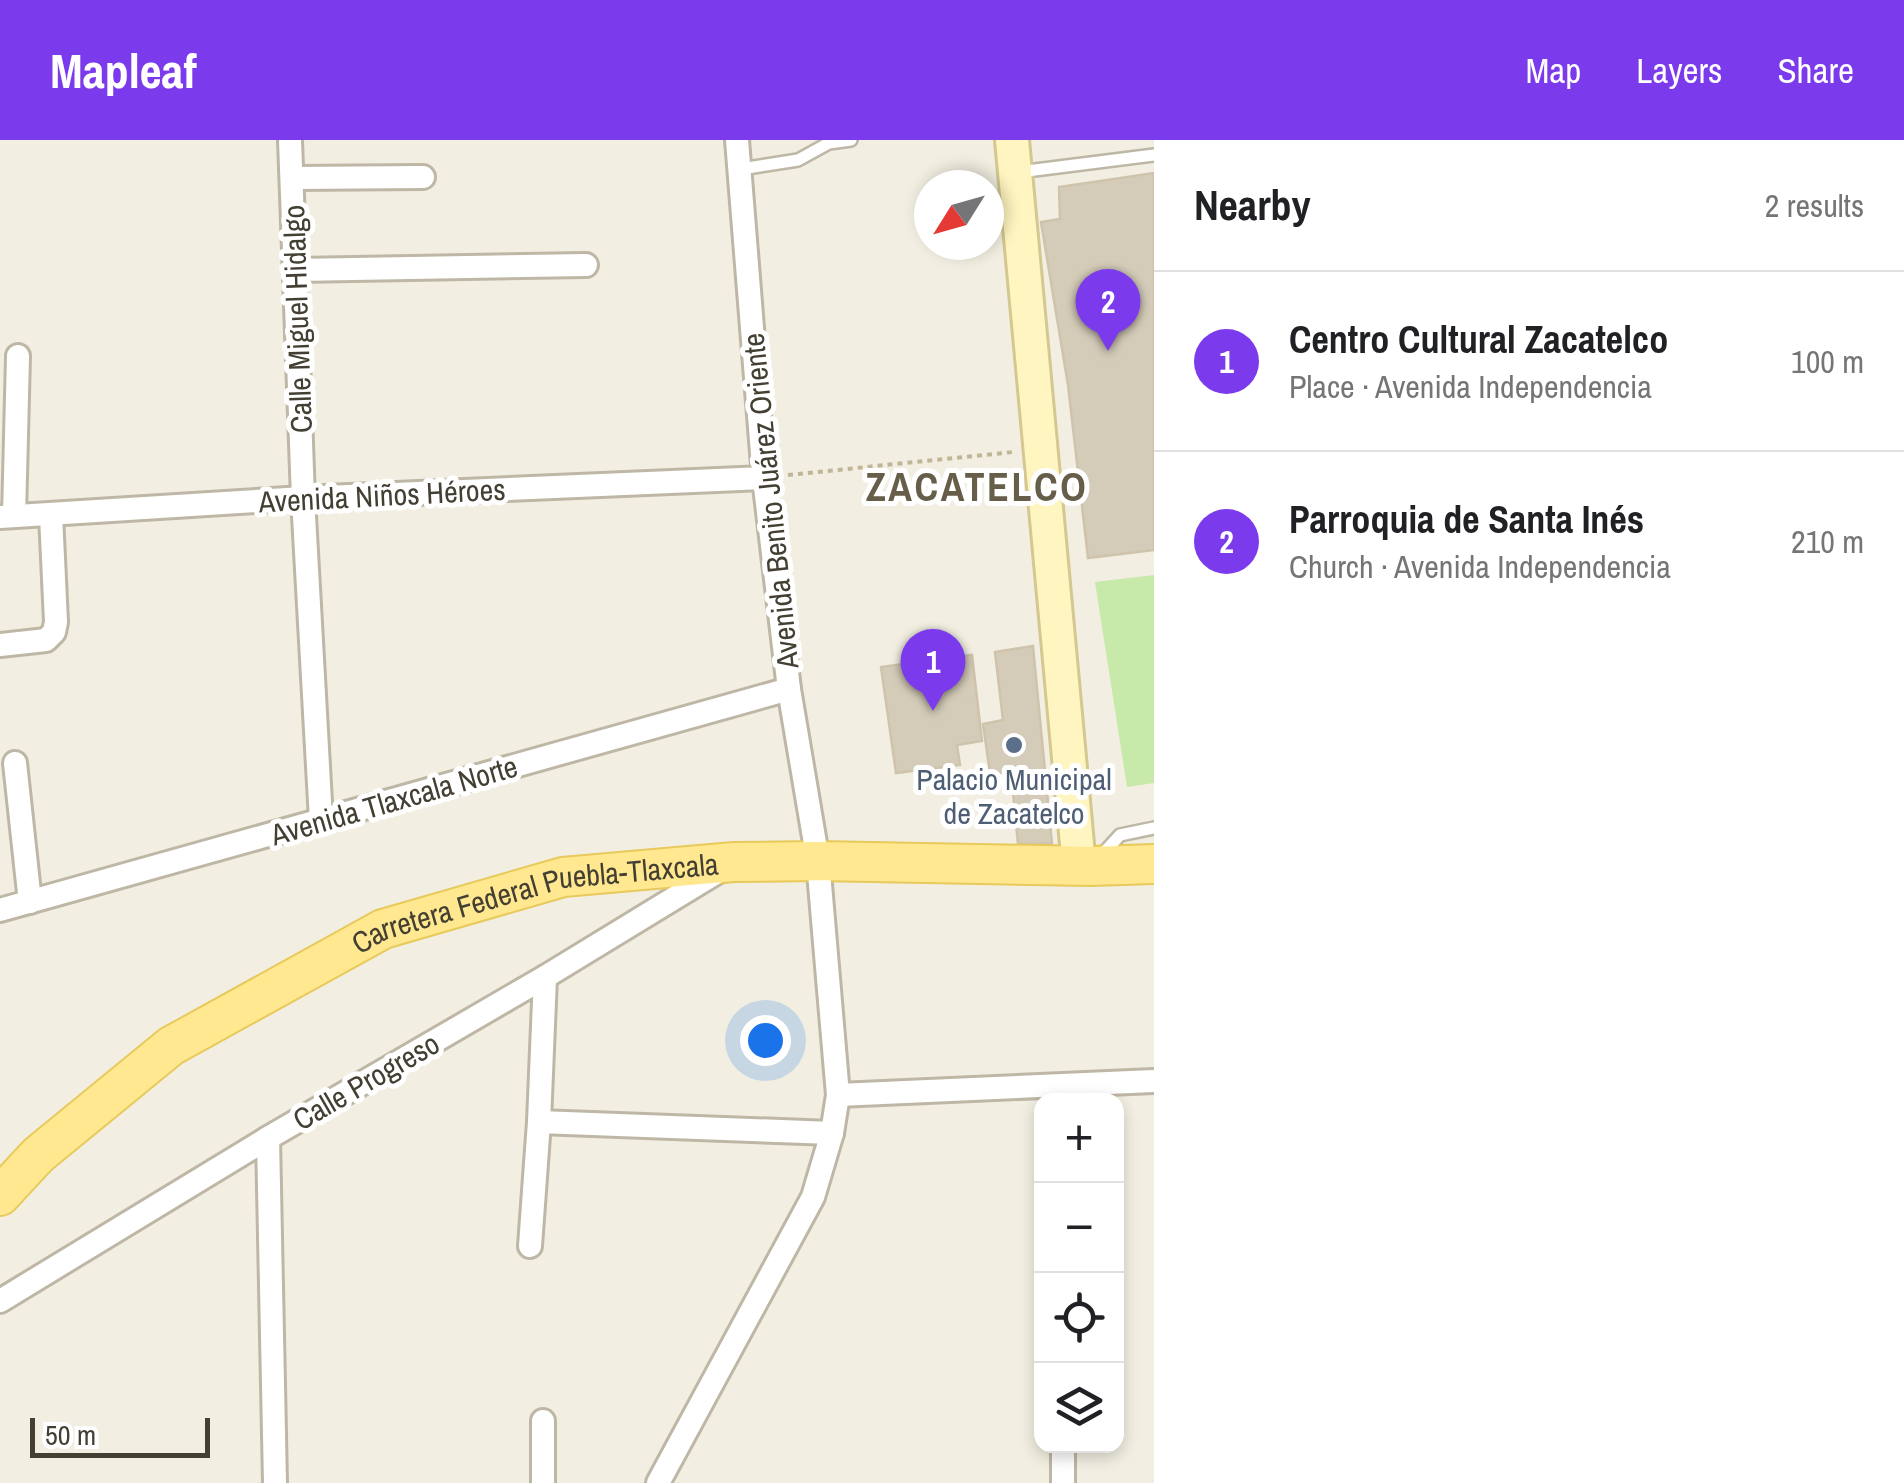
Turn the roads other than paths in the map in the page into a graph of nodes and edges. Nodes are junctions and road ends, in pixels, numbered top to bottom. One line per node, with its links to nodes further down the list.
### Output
1 (290, 140): 8 (street, Calle Miguel Hidalgo)
2 (738, 140): 6 (street, Avenida Benito Juárez Oriente)
3 (851, 140): 6 (lane)
4 (1154, 155): 5 (lane)
5 (1014, 156): 24 (main road)
6 (740, 168): 12 (street, Avenida Benito Juárez Oriente)
7 (422, 176): 8 (street)
8 (292, 178): 10 (street, Calle Miguel Hidalgo)
9 (586, 264): 10 (street)
10 (296, 270): 13 (street, Calle Miguel Hidalgo)
11 (18, 356): 15 (street)
12 (764, 478): 13 (street, Avenida Niños Héroes); 17 (street, Avenida Benito Juárez Oriente)
13 (303, 498): 14 (street, Avenida Niños Héroes); 19 (street, Calle Miguel Hidalgo)
14 (51, 515): 15 (street, Avenida Niños Héroes); 16 (street)
15 (7, 517)
16 (0, 645)
17 (789, 688): 19 (street, Avenida Tlaxcala Norte); 21 (street, Avenida Benito Juárez Oriente)
18 (15, 763): 25 (street)
19 (321, 820): 25 (street, Avenida Tlaxcala Norte)
20 (1154, 828): 24 (lane)
21 (818, 861): 22 (main road, Carretera Federal Puebla-Tlaxcala); 24 (main road, Carretera Federal Puebla-Tlaxcala); 31 (street, Avenida Benito Juárez Oriente)
22 (734, 862): 27 (street, Calle Progreso); 35 (main road, Carretera Federal Puebla-Tlaxcala)
23 (1154, 864): 24 (main road, Carretera Federal Puebla-Tlaxcala)
24 (1085, 866)
25 (30, 902): 26 (street, Avenida Tlaxcala Norte)
26 (0, 910)
27 (545, 977): 32 (street); 34 (street, Calle Progreso)
28 (1154, 1082): 30 (street)
29 (1034, 1093): 31 (street)
30 (1060, 1093)
31 (838, 1094): 33 (street, Avenida Benito Juárez Oriente)
32 (538, 1122): 33 (street); 36 (street)
33 (832, 1133): 42 (street, Avenida Benito Juárez Oriente)
34 (268, 1138): 37 (street, Calle Progreso); 40 (street)
35 (0, 1196)
36 (530, 1246)
37 (0, 1301)
38 (542, 1421): 41 (street)
39 (1063, 1453): 43 (street)
40 (275, 1483)
41 (543, 1483)
42 (658, 1483)
43 (1064, 1483)

